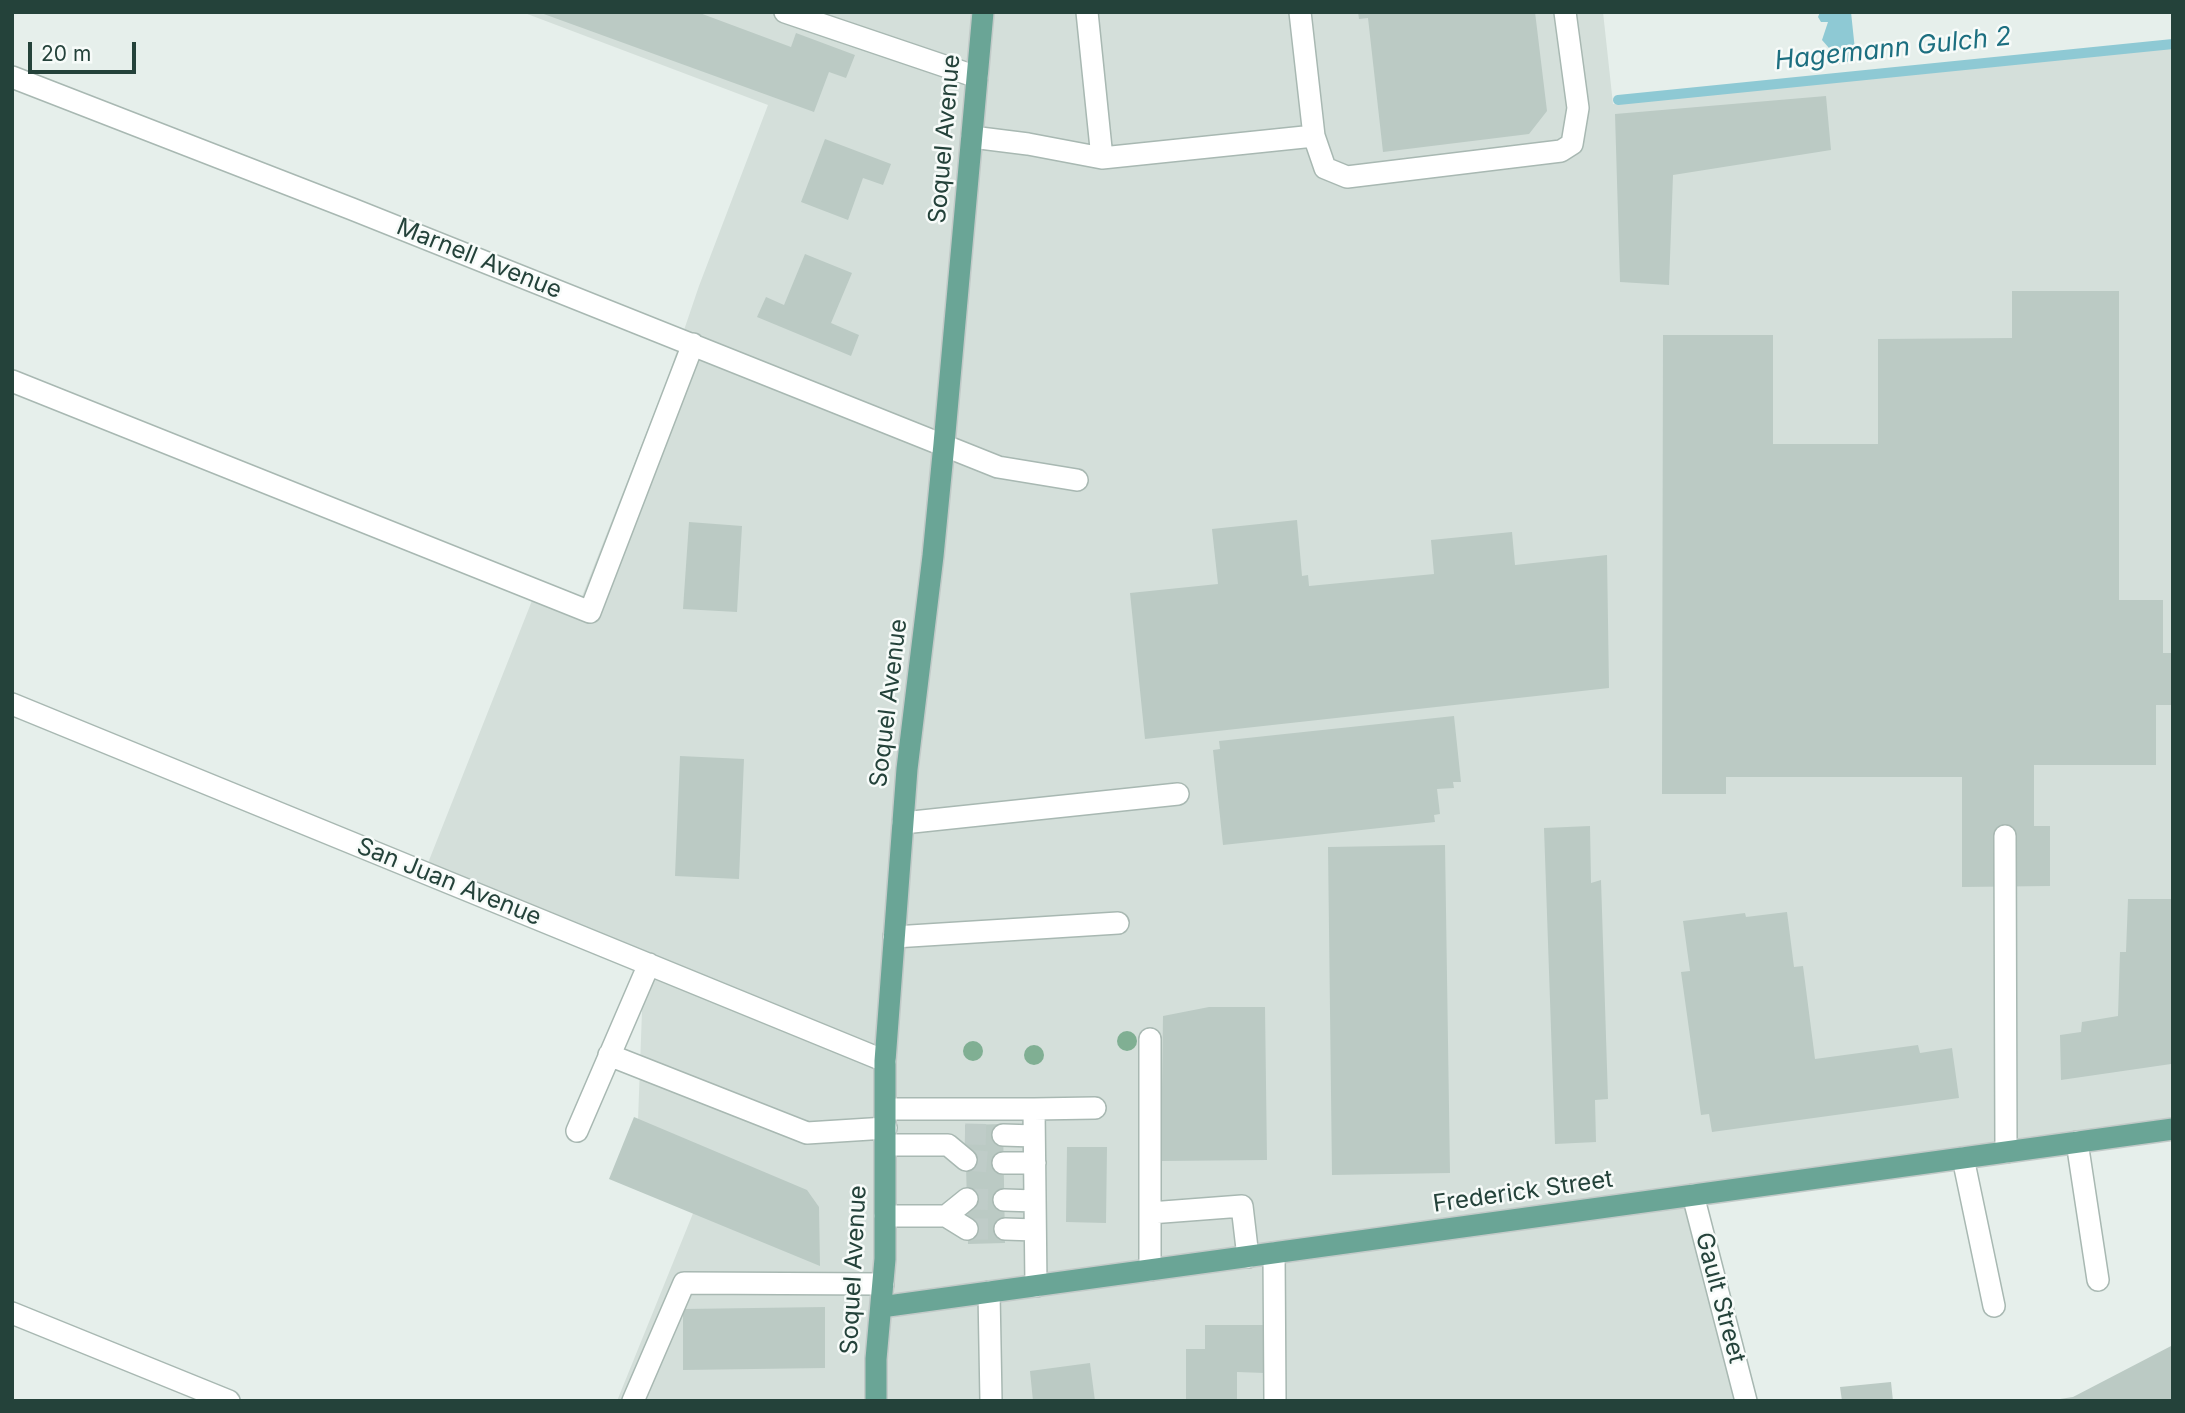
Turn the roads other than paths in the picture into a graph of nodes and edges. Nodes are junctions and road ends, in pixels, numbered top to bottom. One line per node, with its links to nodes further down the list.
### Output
1 (785, 12): 7 (street)
2 (983, 12): 7 (main road, Soquel Avenue)
3 (1087, 12): 10 (street)
4 (1300, 12): 8 (street)
5 (1565, 12): 8 (street)
6 (12, 77): 11 (street, Marnell Avenue)
7 (977, 77): 9 (main road, Soquel Avenue)
8 (1314, 136): 10 (street)
9 (972, 137): 10 (street); 13 (main road, Soquel Avenue)
10 (1102, 158)
11 (693, 344): 12 (street); 13 (street, Marnell Avenue)
12 (12, 381)
13 (944, 444): 14 (street, Marnell Avenue); 17 (main road, Soquel Avenue)
14 (1077, 480)
15 (12, 704): 21 (street, San Juan Avenue)
16 (1178, 794): 17 (street)
17 (902, 823): 20 (main road, Soquel Avenue)
18 (2005, 836): 33 (street)
19 (1118, 923): 20 (street)
20 (894, 937): 24 (main road, Soquel Avenue)
21 (649, 964): 23 (street); 24 (street, San Juan Avenue)
22 (1150, 1039): 42 (street)
23 (609, 1055): 27 (street); 29 (street)
24 (885, 1061): 27 (main road, Soquel Avenue)
25 (1095, 1108): 26 (street)
26 (1034, 1109): 27 (street); 31 (street)
27 (886, 1127): 35 (street); 43 (main road, Soquel Avenue)
28 (2173, 1129): 32 (main road, Frederick Street)
29 (578, 1131)
30 (1003, 1135): 31 (street)
31 (1034, 1136): 37 (street)
32 (2077, 1142): 33 (main road, Frederick Street); 51 (street)
33 (2006, 1152): 34 (main road, Frederick Street)
34 (1963, 1158): 38 (main road, Frederick Street); 55 (street)
35 (966, 1160)
36 (1003, 1163): 37 (street)
37 (1035, 1163): 41 (street)
38 (1693, 1195): 48 (main road, Frederick Street); 63 (street, Gault Street)
39 (967, 1199): 44 (street)
40 (1004, 1200): 41 (street)
41 (1035, 1201): 47 (street)
42 (1150, 1213): 49 (street); 50 (street)
43 (885, 1216): 44 (street); 52 (main road, Soquel Avenue)
44 (946, 1216): 45 (street)
45 (967, 1229)
46 (1005, 1229): 47 (street)
47 (1035, 1230): 53 (street)
48 (1274, 1253): 49 (main road, Frederick Street); 62 (street)
49 (1248, 1256): 50 (main road, Frederick Street)
50 (1150, 1270): 53 (main road, Frederick Street)
51 (2098, 1280)
52 (883, 1284): 56 (main road, Soquel Avenue); 59 (street)
53 (1036, 1286): 54 (main road, Frederick Street)
54 (989, 1292): 56 (main road, Frederick Street); 61 (street)
55 (1994, 1306)
56 (881, 1307): 60 (main road, Soquel Avenue)
57 (12, 1313): 58 (street)
58 (229, 1401)
59 (633, 1401)
60 (876, 1401)
61 (991, 1401)
62 (1275, 1401)
63 (1746, 1401)

